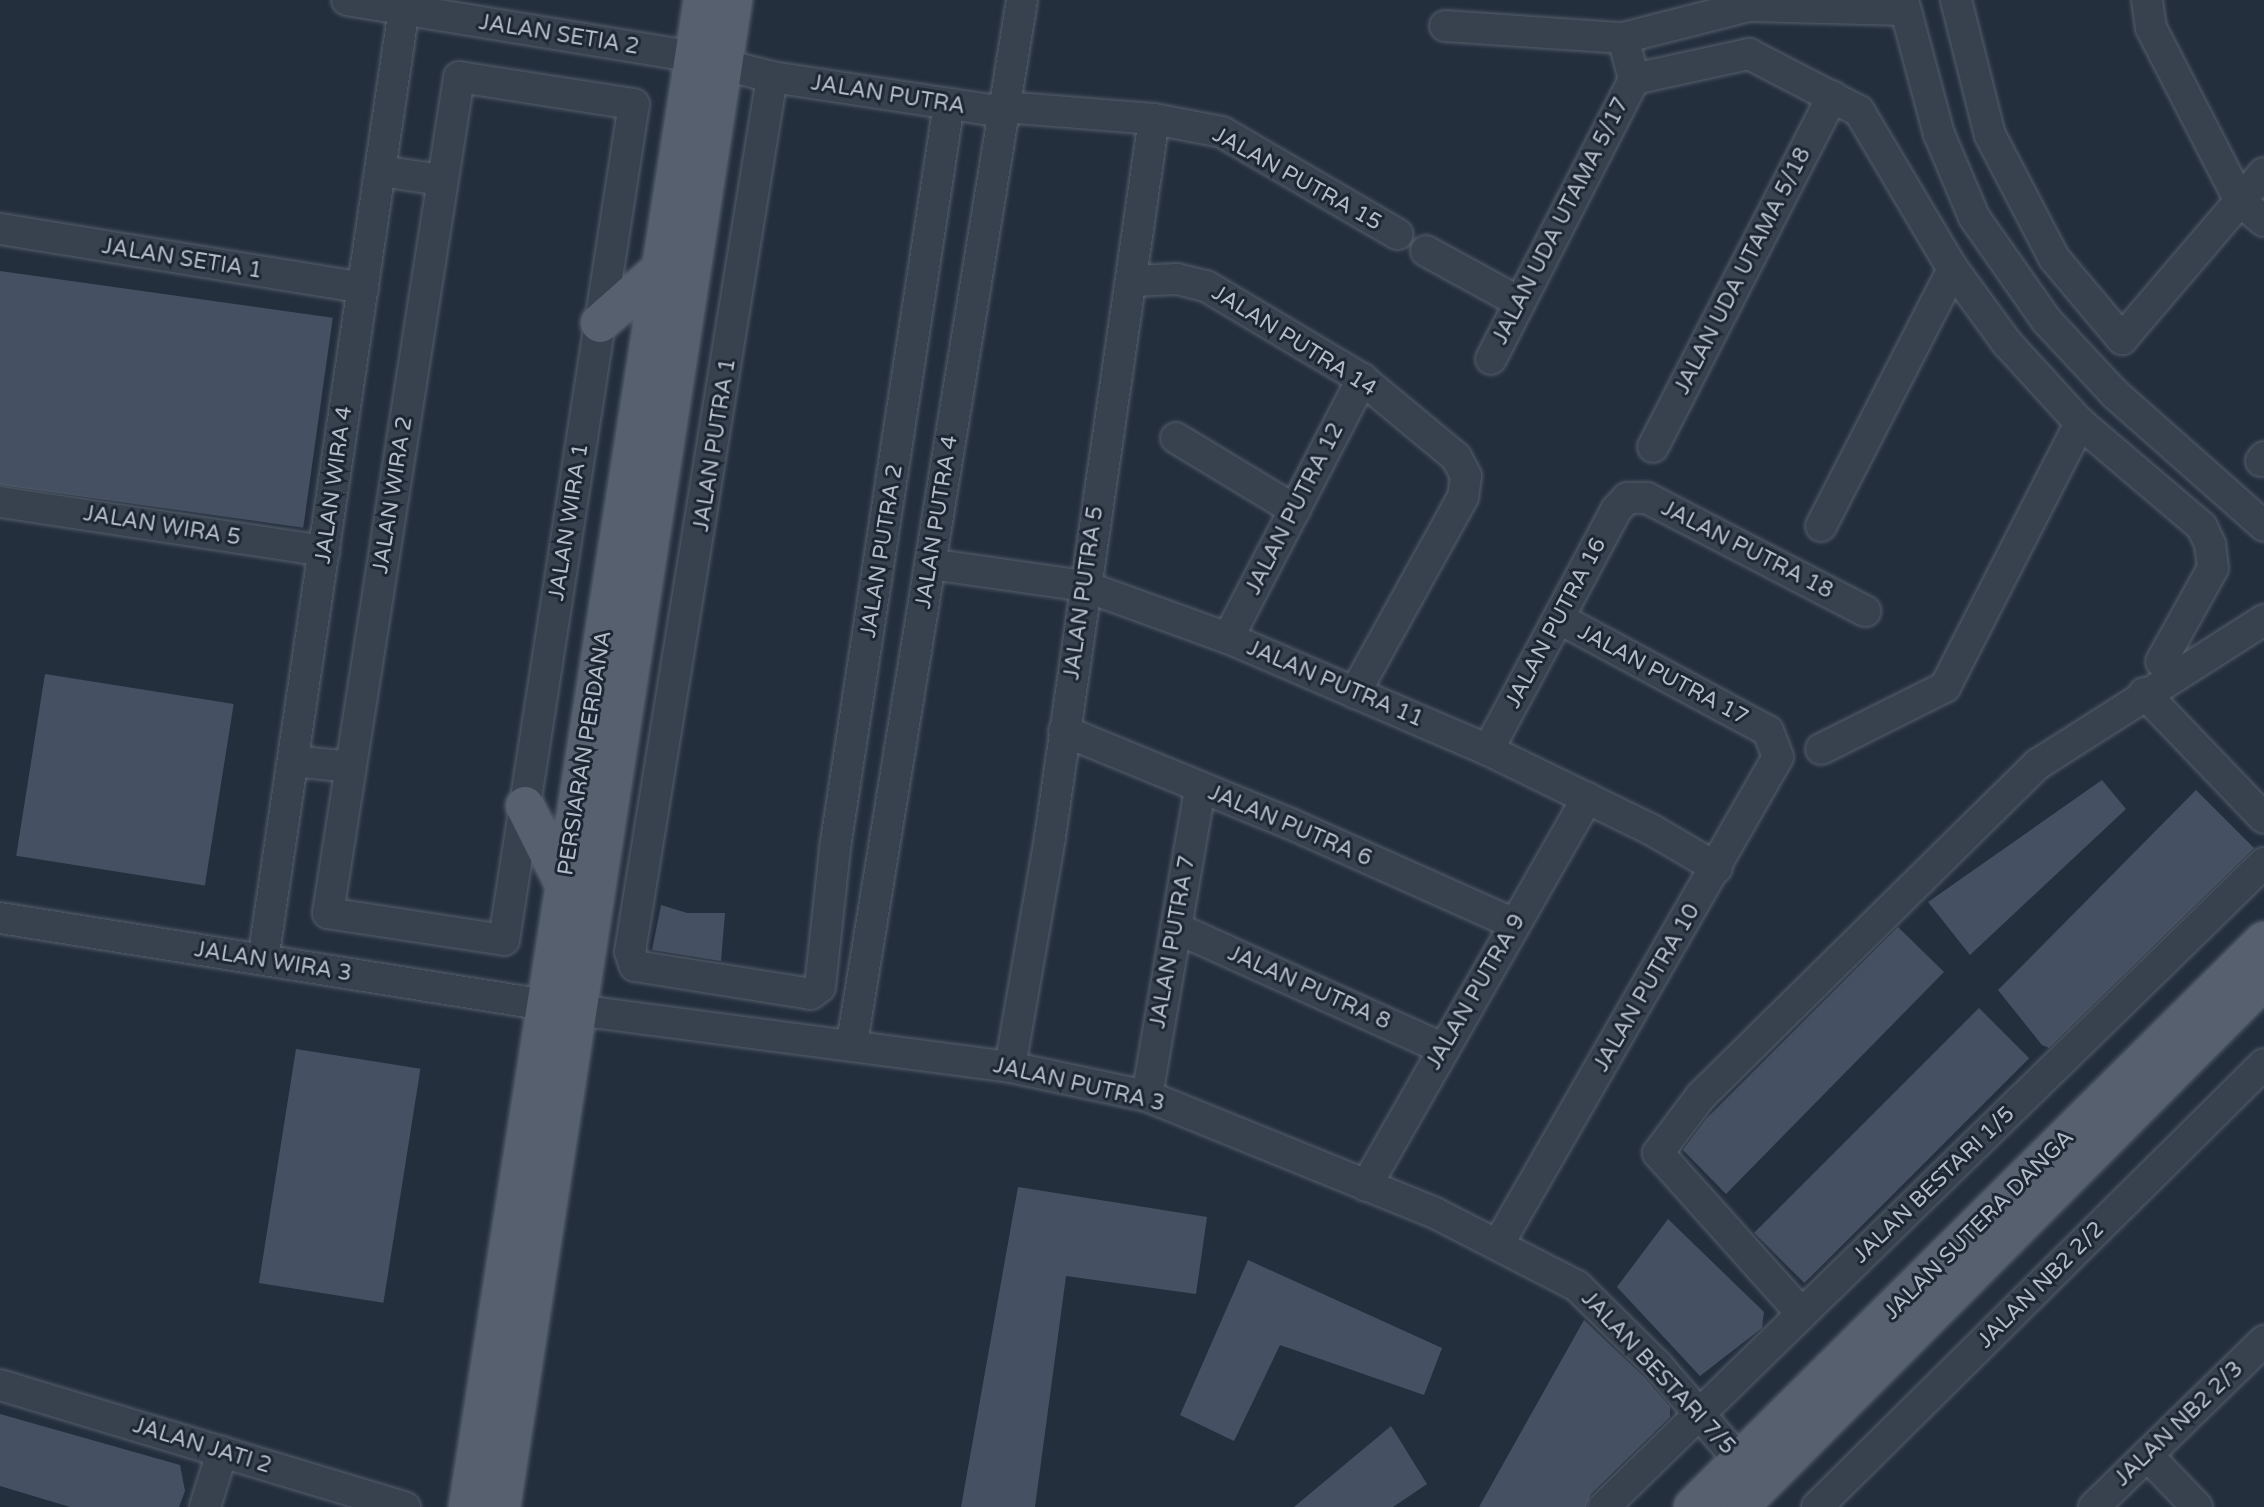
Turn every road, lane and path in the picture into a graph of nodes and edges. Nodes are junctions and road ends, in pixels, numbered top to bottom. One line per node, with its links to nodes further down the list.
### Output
1 (347, 0): 8 (street, JALAN SETIA 2)
2 (703, 0): 11 (main road, PERSIARAN PERDANA)
3 (733, 0): 11 (main road, PERSIARAN PERDANA)
4 (1022, 0): 17 (street, JALAN PUTRA 4)
5 (1956, 0): 22 (street)
6 (2147, 0): 22 (street)
7 (1903, 5): 10 (street); 42 (street)
8 (404, 9): 11 (street, JALAN SETIA 2); 19 (street, JALAN WIRA 4)
9 (1445, 26): 10 (street)
10 (1623, 38): 14 (street, JALAN UDA UTAMA 5/17)
11 (708, 61): 13 (street, JALAN SETIA 2); 27 (main road, PERSIARAN PERDANA); 61 (main road, PERSIARAN PERDANA)
12 (459, 77): 21 (street, JALAN WIRA 2); 32 (street, JALAN WIRA 1)
13 (772, 77): 16 (street, JALAN PUTRA); 63 (street, JALAN PUTRA 1)
14 (1634, 79): 15 (street); 31 (street, JALAN UDA UTAMA 5/17)
15 (1833, 96): 28 (street); 37 (street, JALAN UDA UTAMA 5/18)
16 (949, 104): 17 (street, JALAN PUTRA); 65 (street, JALAN PUTRA 2)
17 (1004, 110): 18 (street, JALAN PUTRA 15); 44 (street, JALAN PUTRA 4)
18 (1154, 119): 25 (street, JALAN PUTRA 15); 29 (street, JALAN PUTRA 5)
19 (380, 171): 21 (street); 30 (street, JALAN WIRA 4)
20 (2264, 173): 22 (street)
21 (442, 180): 58 (street, JALAN WIRA 2)
22 (2240, 201): 23 (street)
23 (2264, 221)
24 (0, 229): 30 (street, JALAN SETIA 1)
25 (1397, 234)
26 (1426, 251): 31 (street)
27 (661, 269): 32 (main road); 69 (main road, PERSIARAN PERDANA)
28 (1953, 269): 35 (street); 41 (street)
29 (1133, 281): 34 (street, JALAN PUTRA 14); 45 (street, JALAN PUTRA 5)
30 (363, 288): 43 (street, JALAN WIRA 4)
31 (1519, 302): 33 (street, JALAN UDA UTAMA 5/17)
32 (600, 323): 62 (street, JALAN WIRA 1)
33 (1491, 359)
34 (1362, 379): 40 (street, JALAN PUTRA 12); 51 (street, JALAN PUTRA 14)
35 (2080, 423): 50 (street); 55 (street)
36 (1176, 438): 40 (street)
37 (1653, 447)
38 (1627, 498): 46 (street, JALAN PUTRA 18); 47 (street, JALAN PUTRA 16)
39 (0, 502): 43 (street, JALAN WIRA 5)
40 (1295, 510): 49 (street, JALAN PUTRA 12)
41 (1821, 526)
42 (2264, 526)
43 (324, 551): 57 (street, JALAN WIRA 4)
44 (930, 564): 45 (street, JALAN PUTRA 11); 66 (street, JALAN PUTRA 4)
45 (1084, 586): 49 (street, JALAN PUTRA 11); 53 (street, JALAN PUTRA 5)
46 (1865, 611)
47 (1558, 618): 54 (street, JALAN PUTRA 17); 56 (street, JALAN PUTRA 16)
48 (2264, 620): 52 (street)
49 (1228, 638): 51 (street, JALAN PUTRA 11)
50 (2161, 662)
51 (1355, 693): 56 (street, JALAN PUTRA 11)
52 (2144, 693): 64 (street); 86 (street)
53 (1064, 731): 59 (street, JALAN PUTRA 6); 81 (street, JALAN PUTRA 5)
54 (1768, 731): 68 (street, JALAN PUTRA 10)
55 (1821, 749)
56 (1488, 750): 60 (street, JALAN PUTRA 11)
57 (293, 761): 58 (street); 75 (street, JALAN WIRA 4)
58 (351, 767): 73 (street, JALAN WIRA 2)
59 (1200, 788): 71 (street, JALAN PUTRA 6); 72 (street, JALAN PUTRA 7)
60 (1587, 798): 68 (street, JALAN PUTRA 11); 71 (street, JALAN PUTRA 9)
61 (609, 801): 63 (street); 77 (main road, PERSIARAN PERDANA)
62 (525, 806): 69 (main road); 73 (street, JALAN WIRA 1)
63 (656, 813): 65 (street, JALAN PUTRA 2)
64 (2264, 818)
65 (835, 848): 66 (street)
66 (882, 860): 78 (street, JALAN PUTRA 4)
67 (2264, 863): 86 (street, JALAN BESTARI 1/5)
68 (1717, 868): 84 (street, JALAN PUTRA 10)
69 (565, 886): 77 (main road, PERSIARAN PERDANA)
70 (0, 918): 75 (street, JALAN WIRA 3)
71 (1515, 924): 79 (street, JALAN PUTRA 9)
72 (1176, 928): 79 (street, JALAN PUTRA 8); 82 (street, JALAN PUTRA 7)
73 (504, 940)
74 (2264, 941): 92 (main road, JALAN SUTERA DANGA)
75 (263, 960): 77 (street, JALAN WIRA 3)
76 (2264, 980): 99 (main road, JALAN SUTERA DANGA)
77 (562, 1008): 78 (street, JALAN PUTRA 3); 95 (main road, PERSIARAN PERDANA); 96 (main road, PERSIARAN PERDANA)
78 (852, 1043): 81 (street, JALAN PUTRA 3)
79 (1442, 1048): 83 (street, JALAN PUTRA 9)
80 (2264, 1064): 100 (street, JALAN NB2 2/2)
81 (1010, 1067): 82 (street, JALAN PUTRA 3)
82 (1147, 1096): 83 (street, JALAN PUTRA 3)
83 (1366, 1186): 84 (street, JALAN PUTRA 3)
84 (1499, 1243): 85 (street, JALAN PUTRA 3)
85 (1577, 1286): 89 (street, JALAN BESTARI 7/5)
86 (1802, 1314): 89 (street, JALAN BESTARI 1/5)
87 (2264, 1341): 91 (street, JALAN NB2 2/3)
88 (0, 1385): 90 (street, JALAN JATI 2)
89 (1698, 1415): 92 (street, JALAN BESTARI 7/5); 97 (street, JALAN BESTARI 1/5)
90 (222, 1452): 93 (street); 94 (street, JALAN JATI 2)
91 (2147, 1455): 101 (street, JALAN NB2 2/3); 102 (street)
92 (1740, 1461): 98 (main road, JALAN SUTERA DANGA)
93 (205, 1507)
94 (405, 1507)
95 (468, 1507)
96 (501, 1507)
97 (1604, 1507)
98 (1693, 1507)
99 (1739, 1507)
100 (1817, 1507)
101 (2094, 1507)
102 (2197, 1507)

